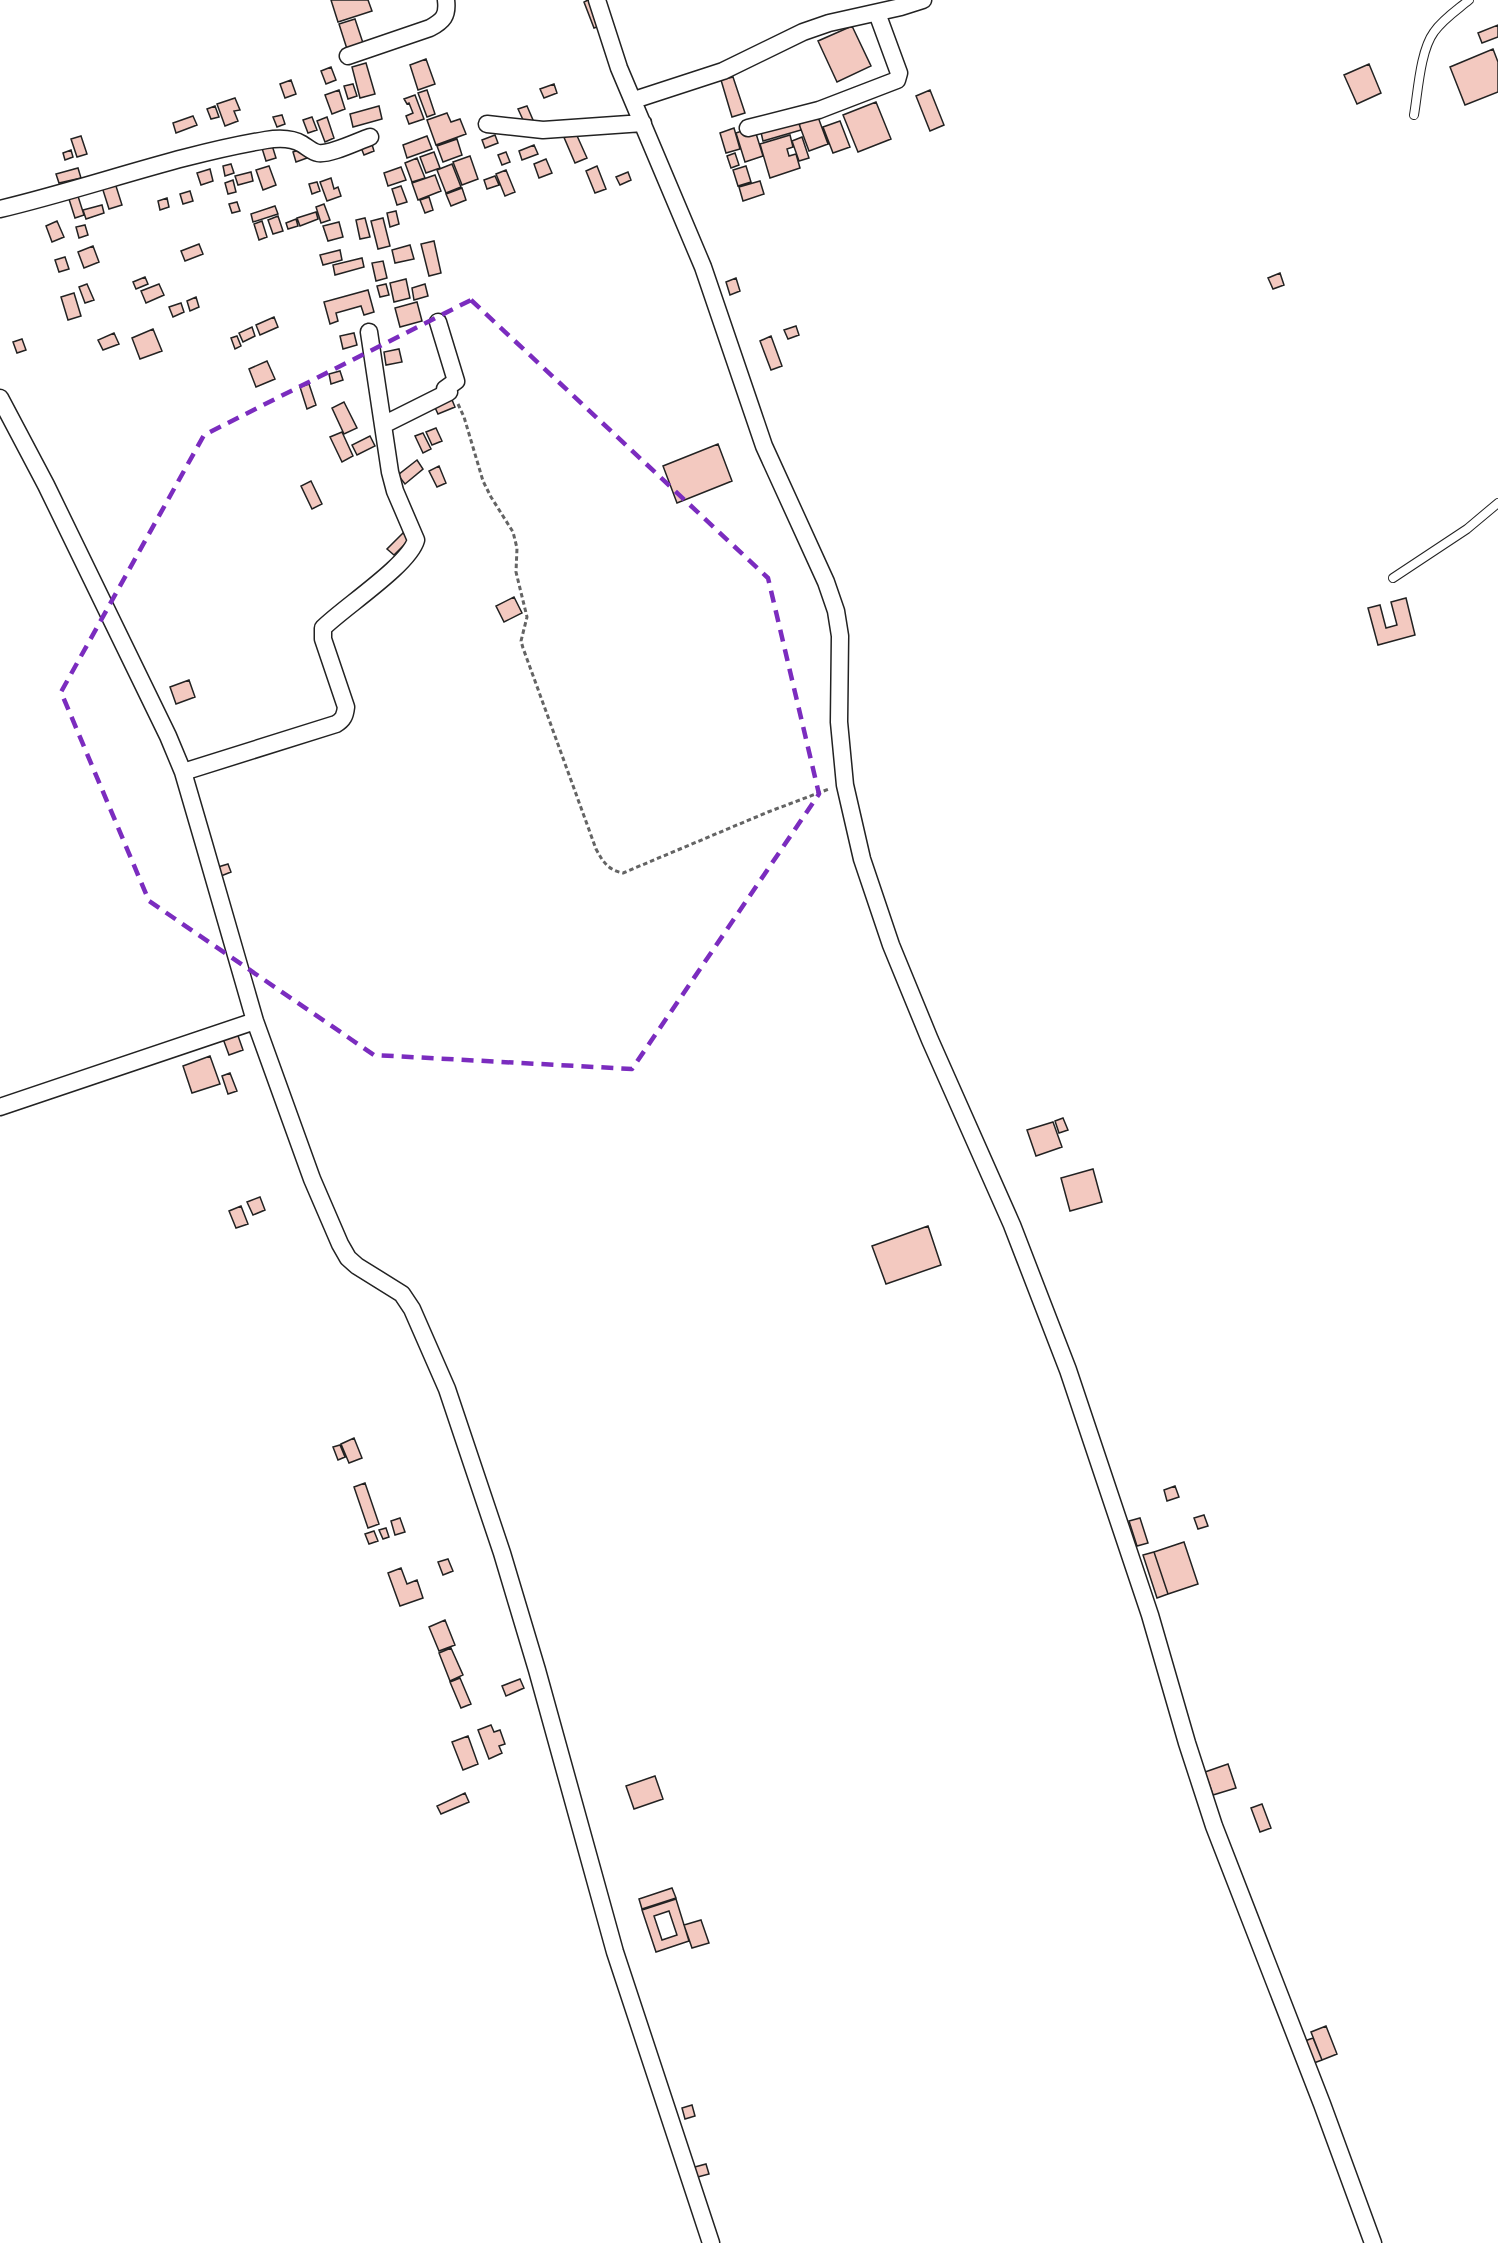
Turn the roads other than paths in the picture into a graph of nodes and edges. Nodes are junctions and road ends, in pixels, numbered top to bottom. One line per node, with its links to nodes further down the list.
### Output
1 (446, 0): 7 (street)
2 (597, 0): 8 (street)
3 (923, 0): 5 (street)
4 (1469, 0): 9 (lane)
5 (900, 4): 6 (street)
6 (877, 13): 8 (street); 12 (street)
7 (348, 56)
8 (634, 100): 10 (street)
9 (1414, 115)
10 (644, 123): 11 (street); 25 (street)
11 (487, 124)
12 (748, 128)
13 (370, 137): 14 (street)
14 (0, 209)
15 (438, 322): 18 (street)
16 (369, 332): 18 (street)
17 (0, 398): 21 (street)
18 (383, 425): 21 (street)
19 (1498, 504): 20 (lane)
20 (1393, 578)
21 (183, 772): 22 (street)
22 (255, 1021): 23 (street); 24 (street)
23 (0, 1107)
24 (711, 2243)
25 (1373, 2243)

